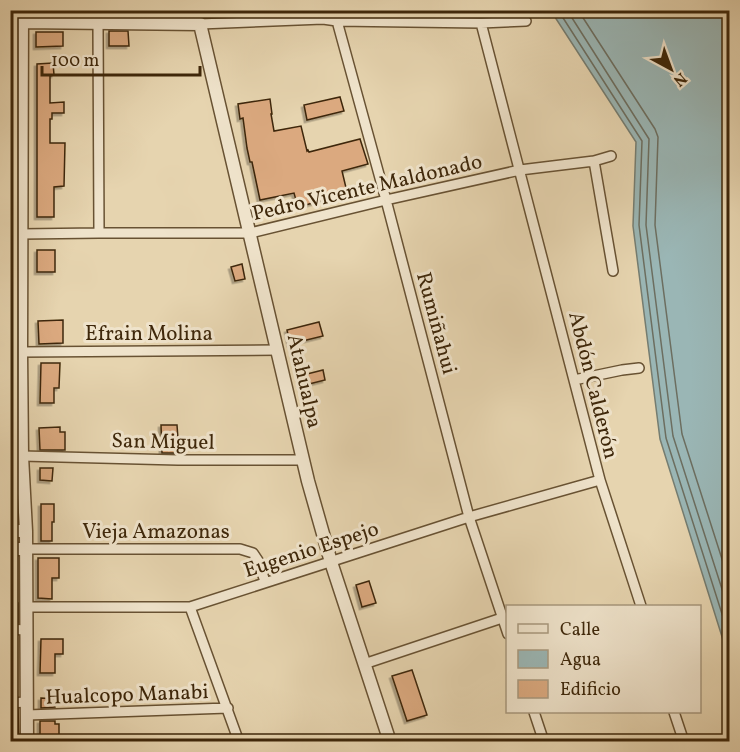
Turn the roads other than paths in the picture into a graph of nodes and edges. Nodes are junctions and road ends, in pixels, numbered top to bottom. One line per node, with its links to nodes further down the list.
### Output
1 (432, 10): 6 (street)
2 (323, 15): 5 (street); 10 (street)
3 (22, 16): 9 (street); 11 (street)
4 (182, 17): 9 (street); 10 (street)
5 (337, 21): 6 (street); 15 (street, Rumiñahui)
6 (432, 21): 8 (street)
7 (526, 21): 8 (street)
8 (481, 22): 14 (street, Abdón Calderón)
9 (98, 24): 16 (street)
10 (200, 24): 17 (street, Atahualpa)
11 (16, 48): 18 (street)
12 (611, 156): 13 (street, Pedro Vicente Maldonado)
13 (594, 160): 14 (street, Pedro Vicente Maldonado); 19 (street)
14 (520, 170): 15 (street, Pedro Vicente Maldonado); 23 (street, Abdón Calderón)
15 (386, 200): 17 (street, Pedro Vicente Maldonado); 27 (street, Rumiñahui)
16 (99, 232): 17 (street, Pedro Vicente Maldonado); 18 (street, Pedro Vicente Maldonado)
17 (249, 233): 20 (street, Atahualpa)
18 (14, 234): 21 (street)
19 (613, 270)
20 (278, 351): 21 (street, Efrain Molina); 25 (street, Atahualpa)
21 (21, 352): 24 (street)
22 (639, 368): 23 (street)
23 (574, 380): 26 (street, Abdón Calderón)
24 (22, 456): 25 (street, San Miguel); 29 (street)
25 (303, 460): 32 (street, Atahualpa)
26 (600, 480): 27 (street, Eugenio Espejo); 34 (street, Abdón Calderón)
27 (469, 517): 32 (street, Eugenio Espejo); 37 (street, Rumiñahui)
28 (10, 531): 29 (street)
29 (26, 531): 31 (street)
30 (10, 549): 31 (street)
31 (26, 549): 33 (street, Vieja Amazonas); 35 (street)
32 (331, 562): 33 (street, Eugenio Espejo); 41 (street, Atahualpa)
33 (265, 582): 36 (street, Eugenio Espejo)
34 (641, 605)
35 (26, 607): 36 (street, Eugenio Espejo); 39 (street)
36 (190, 607): 43 (street)
37 (502, 618): 40 (street, Rumiñahui); 41 (street)
38 (10, 629): 39 (street)
39 (25, 630): 44 (street)
40 (506, 631)
41 (364, 664): 49 (street, Atahualpa)
42 (10, 703): 44 (street, Hualcopo Manabi)
43 (228, 708): 44 (street, Hualcopo Manabi); 48 (street)
44 (27, 709): 47 (street)
45 (535, 713): 50 (street)
46 (675, 713): 51 (street)
47 (27, 741)
48 (239, 741)
49 (390, 741)
50 (544, 741)
51 (684, 741)

